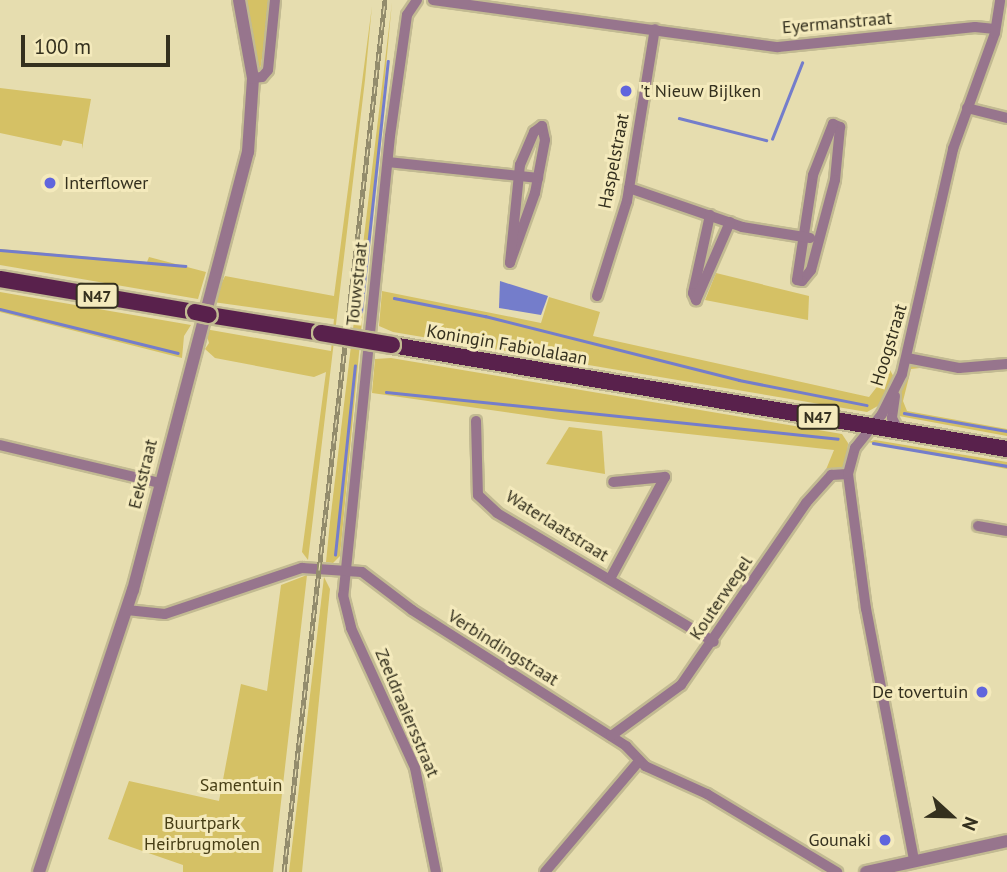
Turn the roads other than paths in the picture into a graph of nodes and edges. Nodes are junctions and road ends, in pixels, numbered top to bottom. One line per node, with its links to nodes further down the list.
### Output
1 (239, 0): 9 (street, Eekstraat)
2 (275, 0): 9 (street, Eekstraat)
3 (433, 0): 7 (street, Eyermanstraat)
4 (1000, 0): 6 (street); 8 (street, Hoogstraat)
5 (415, 2): 12 (street, Touwstraat)
6 (1007, 2)
7 (655, 29): 8 (street, Eyermanstraat); 17 (street, Haspelstraat)
8 (995, 29): 10 (street, Hoogstraat)
9 (253, 78): 34 (street, Eekstraat)
10 (967, 108): 11 (street); 24 (street, Hoogstraat)
11 (1007, 118)
12 (388, 162): 13 (street); 37 (street, Touwstraat)
13 (518, 175): 15 (street); 15 (street); 15 (street)
14 (813, 175): 16 (street); 16 (street); 20 (street)
15 (538, 178)
16 (835, 180): 21 (street)
17 (629, 188): 18 (street); 23 (street, Haspelstraat)
18 (710, 215): 19 (street); 19 (street)
19 (730, 222): 20 (street)
20 (803, 236): 21 (street); 21 (street)
21 (820, 239)
22 (0, 279): 28 (main road, Koningin Fabiolalaan / N47, bridge)
23 (597, 296)
24 (907, 358): 25 (street); 26 (street, Hoogstraat)
25 (1007, 364)
26 (896, 390): 28 (street, Hoogstraat); 29 (street)
27 (476, 421): 38 (street, Waterlaatstraat)
28 (871, 426): 29 (main road, Koningin Fabiolalaan / N47); 32 (street, Hoogstraat)
29 (899, 431): 31 (main road, Koningin Fabiolalaan / N47)
30 (0, 445): 34 (street)
31 (1007, 449)
32 (848, 474): 40 (street, Kouterwegel); 44 (street, Hoogstraat)
33 (613, 482): 38 (street, Waterlaatstraat)
34 (159, 483): 39 (street, Eekstraat)
35 (978, 526): 36 (street)
36 (1007, 531)
37 (344, 570): 39 (street, Verbindingstraat); 41 (street, Verbindingstraat); 46 (street, Zeeldraaiersstraat)
38 (610, 579): 40 (street, Waterlaatstraat)
39 (127, 610): 45 (street, Eekstraat)
40 (714, 642): 41 (street, Kouterwegel)
41 (611, 736): 42 (street, Verbindingstraat)
42 (639, 761): 47 (street); 48 (street, Verbindingstraat)
43 (1007, 841): 44 (street)
44 (909, 865): 49 (street)
45 (39, 872)
46 (436, 872)
47 (545, 872)
48 (837, 872)
49 (866, 872)

